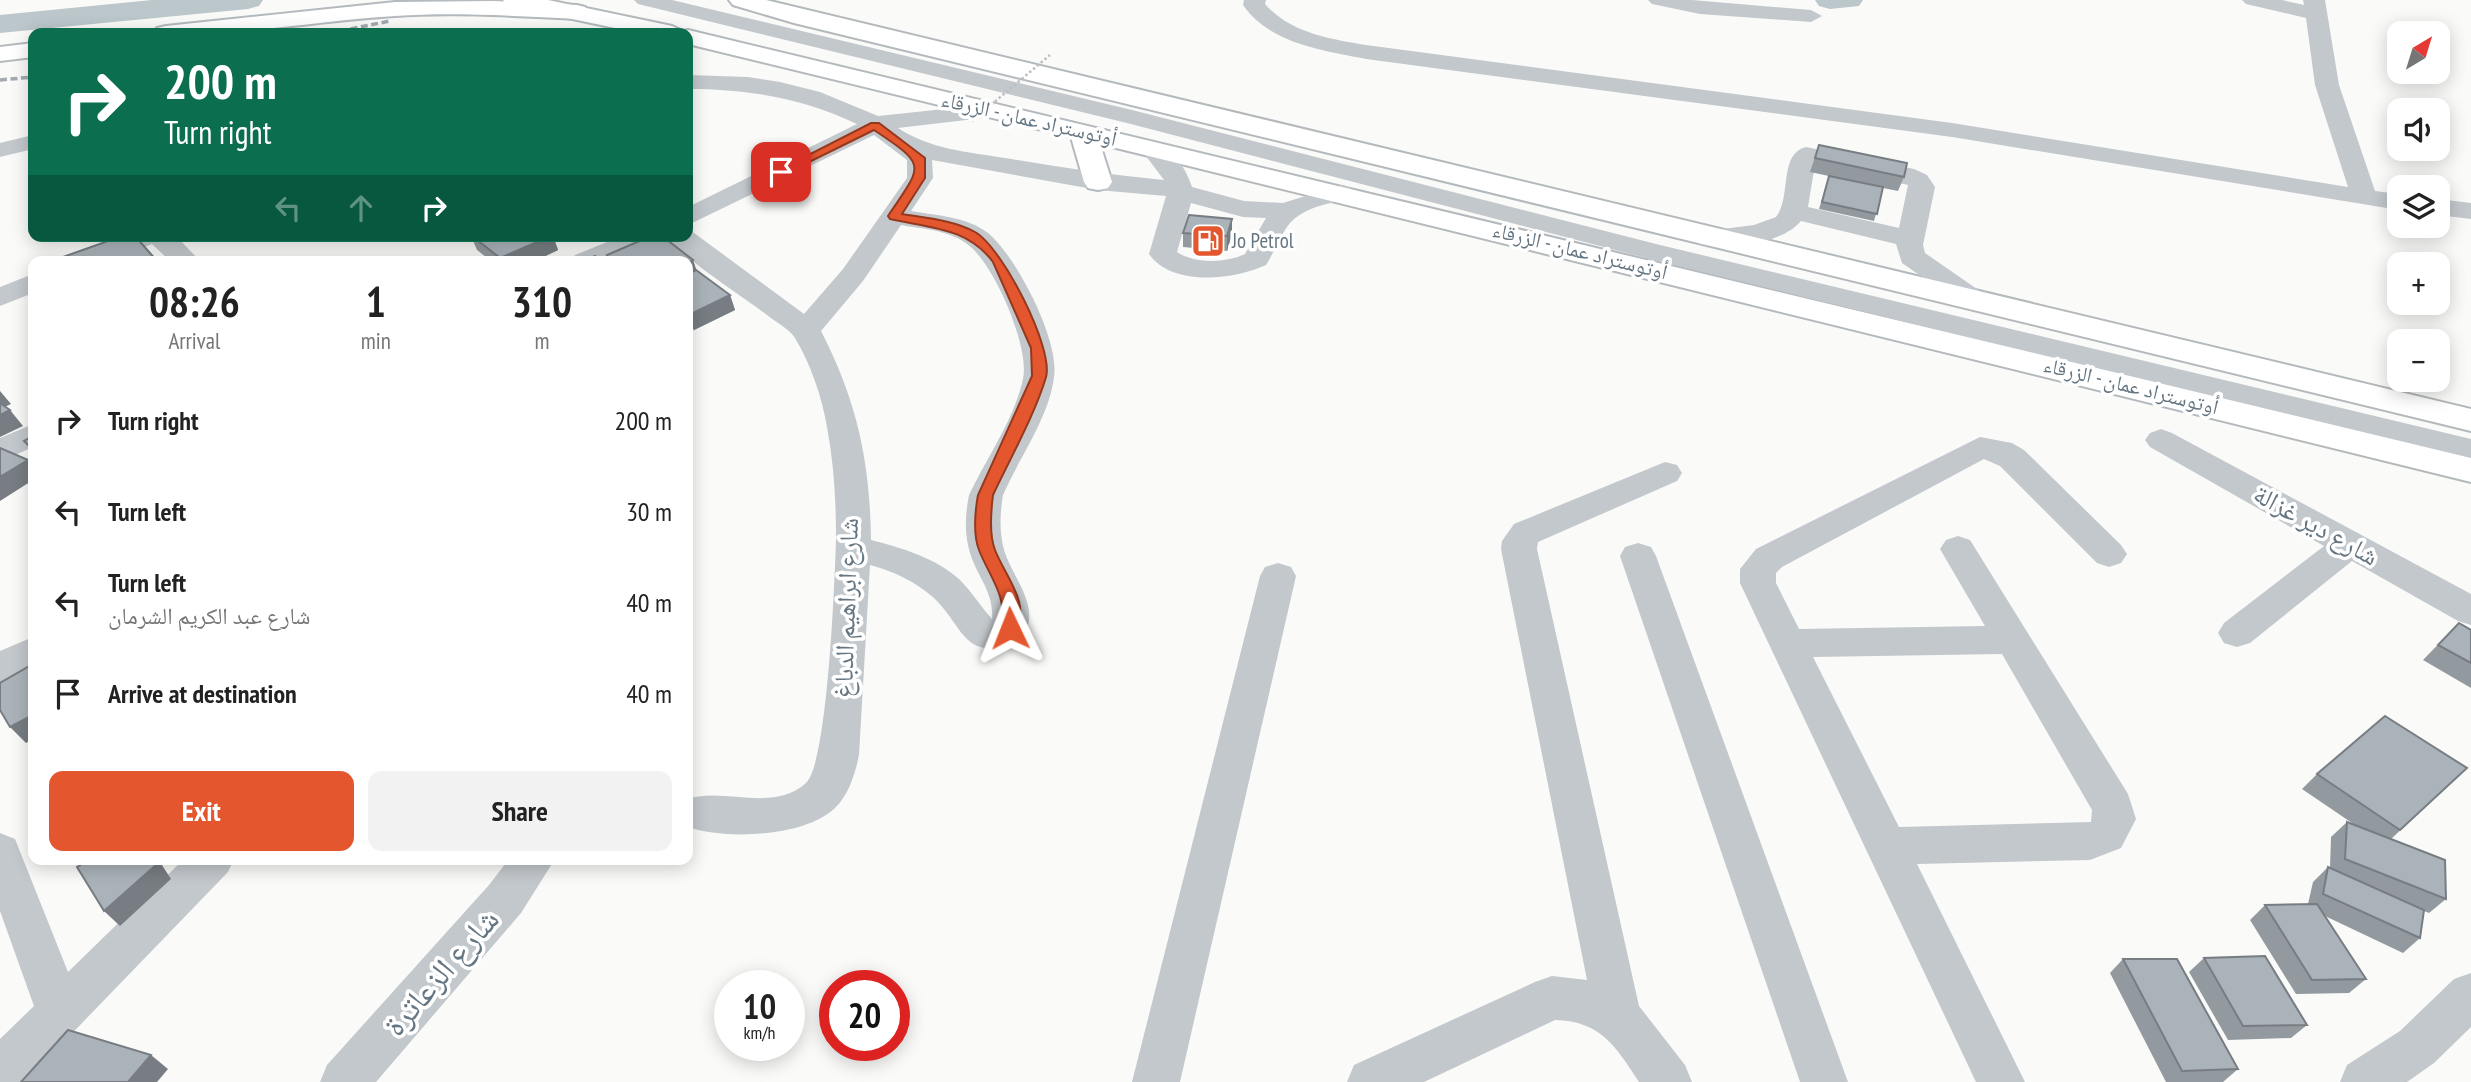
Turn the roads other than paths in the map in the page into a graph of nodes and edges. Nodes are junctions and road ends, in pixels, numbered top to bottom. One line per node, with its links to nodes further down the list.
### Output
1 (515, 0): 8 (main road)
2 (648, 0): 53 (street); 54 (street)
3 (741, 0): 37 (main road, أوتوستراد عمان - الزرقاء)
4 (1255, 0): 28 (street)
5 (1659, 0): 9 (street)
6 (2253, 0): 7 (street)
7 (2315, 7): 28 (street)
8 (577, 12): 10 (main road); 11 (main road)
9 (1811, 16)
10 (214, 28)
11 (649, 28)
12 (693, 38): 15 (main road, أوتوستراد عمان - الزرقاء)
13 (28, 51): 14 (main road)
14 (0, 54)
15 (873, 81): 18 (main road, أوتوستراد عمان - الزرقاء); 19 (street)
16 (693, 82): 19 (street)
17 (693, 91): 19 (street)
18 (982, 116): 19 (street); 20 (main road, أوتوستراد عمان - الزرقاء)
19 (870, 121): 22 (street); 33 (street)
20 (1083, 131): 23 (main road, أوتوستراد عمان - الزرقاء); 25 (main road)
21 (28, 143): 24 (street)
22 (905, 145): 25 (street); 34 (street)
23 (1152, 148): 26 (street); 27 (main road, أوتوستراد عمان - الزرقاء)
24 (0, 150)
25 (1098, 181): 26 (street)
26 (1181, 191): 35 (street); 36 (street)
27 (1341, 193): 36 (street); 56 (main road, أوتوستراد عمان - الزرقاء)
28 (2364, 197): 29 (street)
29 (2387, 200)
30 (2450, 208): 32 (street)
31 (1793, 211): 37 (street); 38 (street); 38 (street)
32 (2471, 211)
33 (693, 215)
34 (894, 216): 49 (street); 59 (street)
35 (1173, 218): 36 (street); 36 (street)
36 (1278, 221)
37 (1709, 238): 48 (main road, أوتوستراد عمان - الزرقاء)
38 (1911, 240): 48 (street)
39 (132, 242): 43 (street)
40 (166, 242): 44 (street)
41 (631, 242): 45 (street)
42 (688, 242): 49 (street, شارع ابراهيم الدباغ)
43 (97, 256)
44 (181, 256)
45 (597, 256)
46 (28, 285): 47 (street)
47 (0, 297)
48 (1978, 302): 50 (main road, أوتوستراد عمان - الزرقاء)
49 (806, 330): 59 (street, شارع ابراهيم الدباغ)
50 (2471, 420)
51 (28, 436): 55 (street)
52 (2161, 440): 58 (street, شارع دير غزالة)
53 (2471, 442)
54 (2471, 450)
55 (0, 451)
56 (2471, 470)
57 (1665, 473): 77 (street)
58 (2350, 544): 64 (street, شارع دير غزالة); 65 (street)
59 (854, 549): 70 (street, شارع ابراهيم الدباغ)
60 (1958, 549): 66 (street)
61 (2109, 554): 67 (street)
62 (1638, 556): 83 (street)
63 (1278, 576): 80 (street)
64 (2471, 611)
65 (2237, 633)
66 (2012, 640): 67 (street); 71 (street)
67 (1787, 643): 71 (street)
68 (28, 654): 69 (street)
69 (0, 668)
70 (700, 813)
71 (1886, 846): 84 (street)
72 (207, 865): 76 (street)
73 (530, 865): 79 (street, شارع الزعاترة)
74 (5, 879): 76 (street)
75 (2468, 1006): 85 (street)
76 (61, 1014): 78 (street)
77 (1618, 1016): 81 (street); 82 (street)
78 (0, 1073)
79 (344, 1082)
80 (1156, 1082)
81 (1371, 1082)
82 (1668, 1082)
83 (1824, 1082)
84 (2001, 1082)
85 (2364, 1082)

